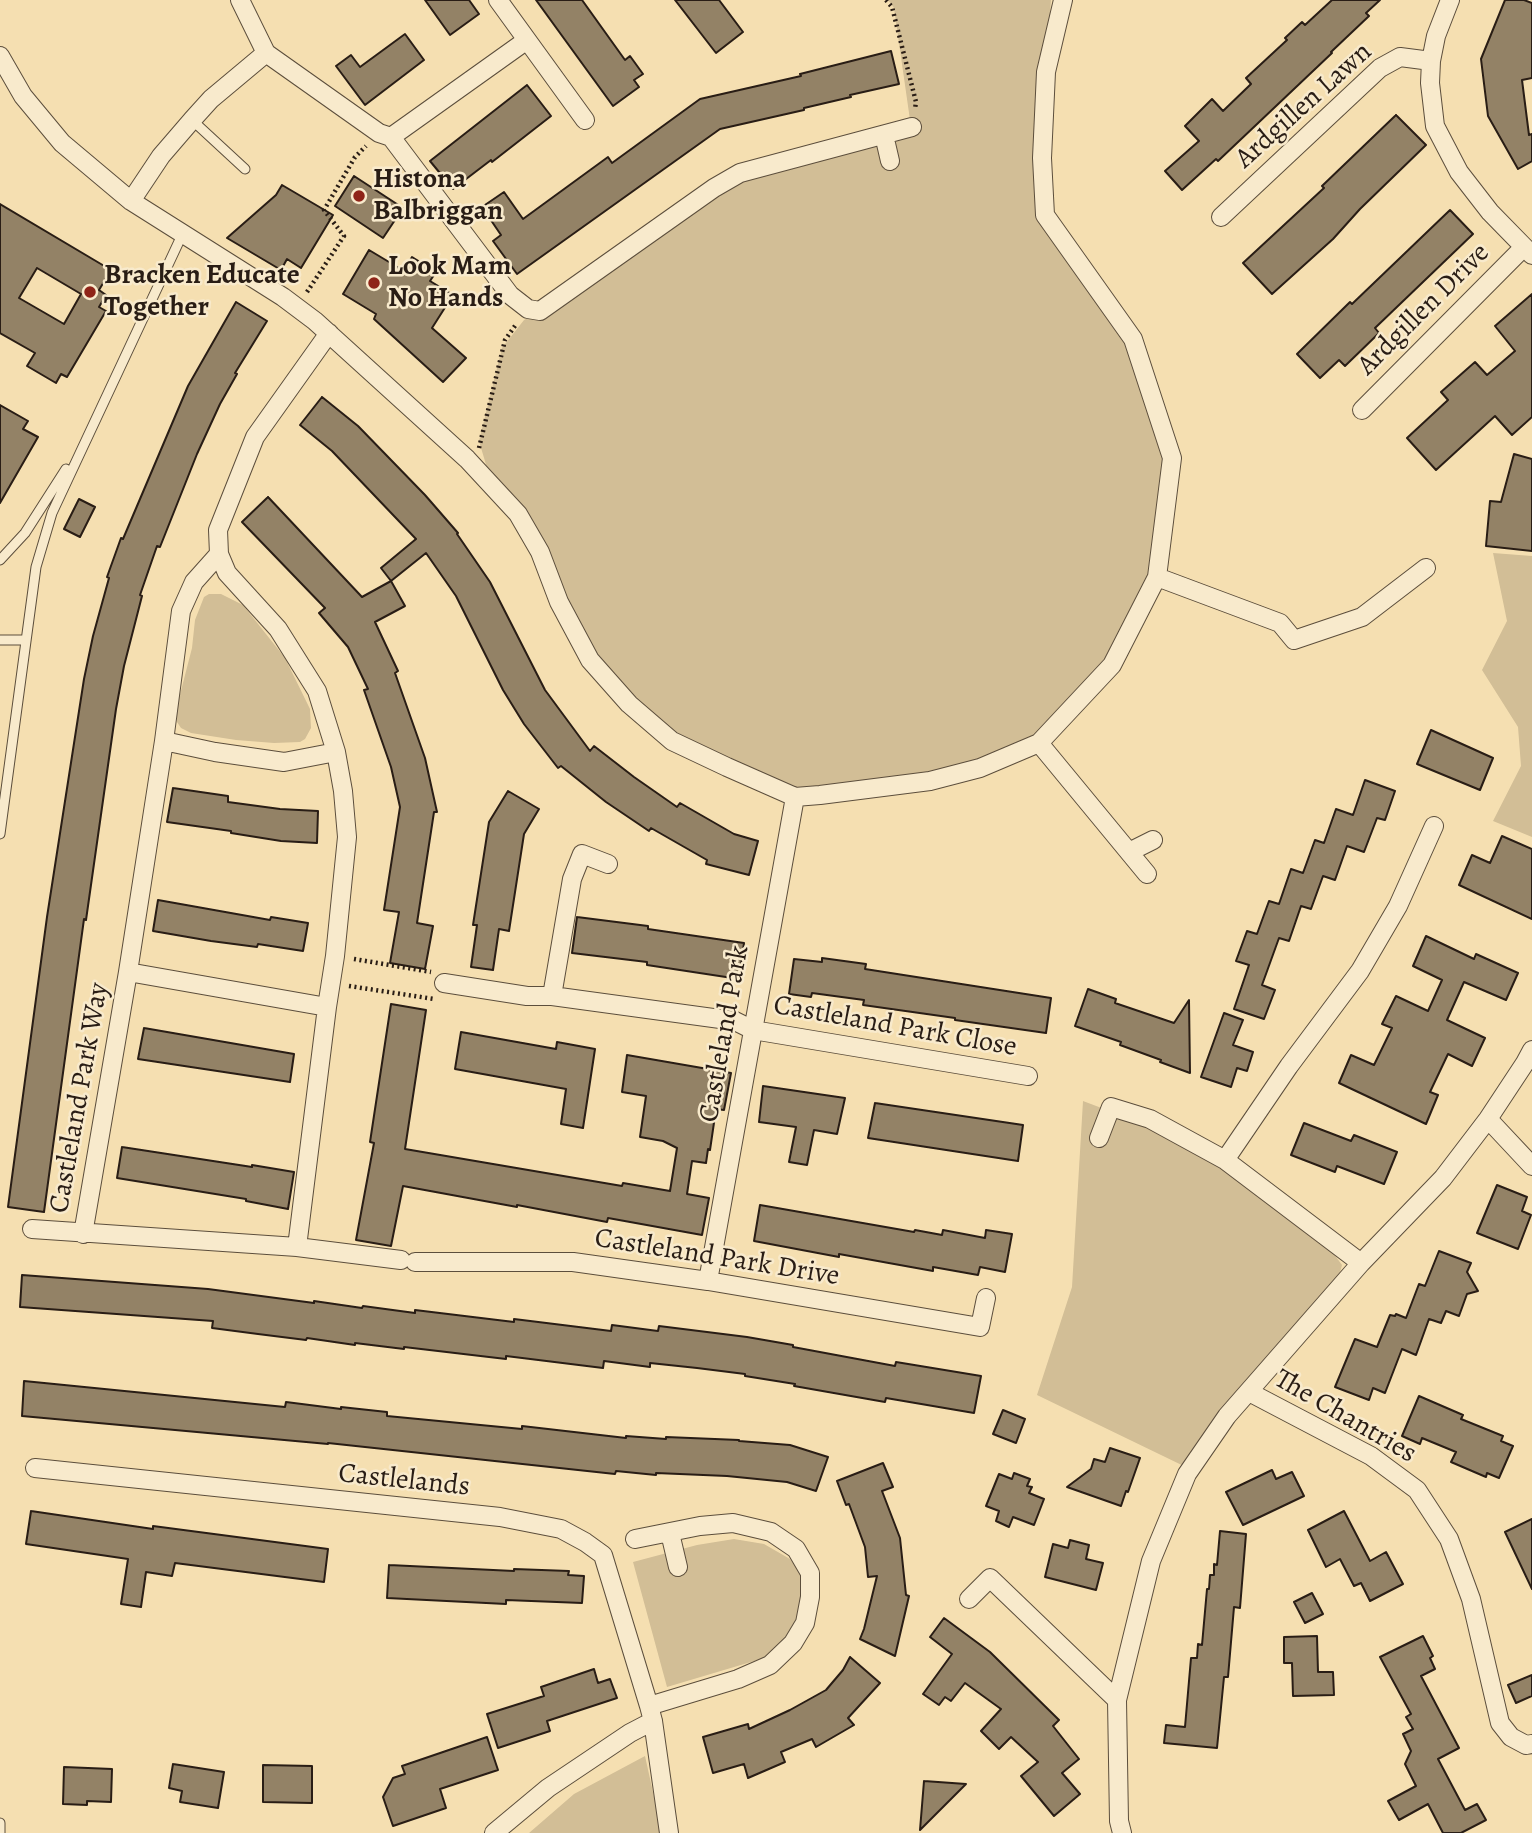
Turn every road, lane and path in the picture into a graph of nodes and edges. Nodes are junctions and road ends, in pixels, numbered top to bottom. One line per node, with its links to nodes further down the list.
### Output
1 (240, 0): 7 (street)
2 (498, 0): 6 (street)
3 (886, 0): 12 (path)
4 (1063, 0): 30 (street)
5 (1450, 0): 9 (street)
6 (527, 40): 11 (street); 13 (street)
7 (266, 52): 10 (street); 13 (street)
8 (0, 56): 17 (street)
9 (1431, 61): 18 (street, Ardgillen Lawn); 20 (street)
10 (192, 120): 16 (lane); 17 (street)
11 (585, 120)
12 (912, 127): 14 (street)
13 (385, 135): 21 (path); 22 (street)
14 (884, 135): 15 (street); 22 (street)
15 (890, 161)
16 (245, 169)
17 (131, 201): 19 (street)
18 (1221, 217)
19 (182, 235): 21 (street); 25 (lane)
20 (1528, 251): 24 (street, Ardgillen Drive)
21 (297, 307): 23 (street)
22 (528, 309): 26 (path)
23 (329, 333): 26 (street); 27 (street)
24 (1362, 410)
25 (87, 435): 28 (lane); 32 (lane)
26 (467, 458): 36 (street)
27 (219, 554): 33 (street, Castleland Park Way); 35 (street)
28 (0, 560)
29 (1426, 568): 30 (street)
30 (1157, 577): 34 (street)
31 (0, 640): 32 (lane)
32 (26, 640): 38 (lane)
33 (164, 741): 35 (street); 44 (street, Castleland Park Way)
34 (1039, 743): 36 (street); 40 (street)
35 (336, 751): 43 (street)
36 (795, 797): 49 (street, Castleland Park)
37 (1434, 826): 54 (street)
38 (0, 834)
39 (1153, 840): 40 (street)
40 (1129, 852): 42 (street)
41 (608, 864): 47 (street)
42 (1147, 874)
43 (335, 957): 45 (street); 46 (path)
44 (128, 972): 48 (street, Castleland Park Way); 57 (street, Castleland Park Way)
45 (331, 984): 46 (path); 48 (street)
46 (451, 984): 47 (street, Castleland Park Close)
47 (552, 996): 49 (street, Castleland Park Close)
48 (327, 1007): 58 (street)
49 (753, 1030): 51 (street, Castleland Park Close); 61 (street, Castleland Park)
50 (1532, 1050): 52 (street, The Chantries)
51 (1028, 1076)
52 (1488, 1119): 55 (street); 60 (street, The Chantries)
53 (1099, 1138): 54 (street)
54 (1225, 1160): 60 (street)
55 (1532, 1166)
56 (32, 1229): 57 (street, Castleland Park Way)
57 (83, 1234): 58 (street, Castleland Park Way)
58 (297, 1247): 59 (street, Castleland Park Way)
59 (408, 1261): 61 (street, Castleland Park Drive)
60 (1360, 1263): 63 (street, The Chantries)
61 (708, 1281): 62 (street, Castleland Park Drive)
62 (986, 1298)
63 (1249, 1392): 69 (street, The Chantries); 71 (street, The Chantries)
64 (34, 1468): 70 (street, Castlelands)
65 (670, 1533): 66 (street); 67 (street); 70 (street)
66 (635, 1539)
67 (678, 1567)
68 (969, 1599): 69 (street)
69 (1117, 1700): 76 (street, The Chantries)
70 (651, 1713): 74 (street); 75 (street, Castlelands)
71 (1532, 1744)
72 (0, 1824): 73 (lane)
73 (0, 1833)
74 (494, 1833)
75 (669, 1833)
76 (1122, 1833)

